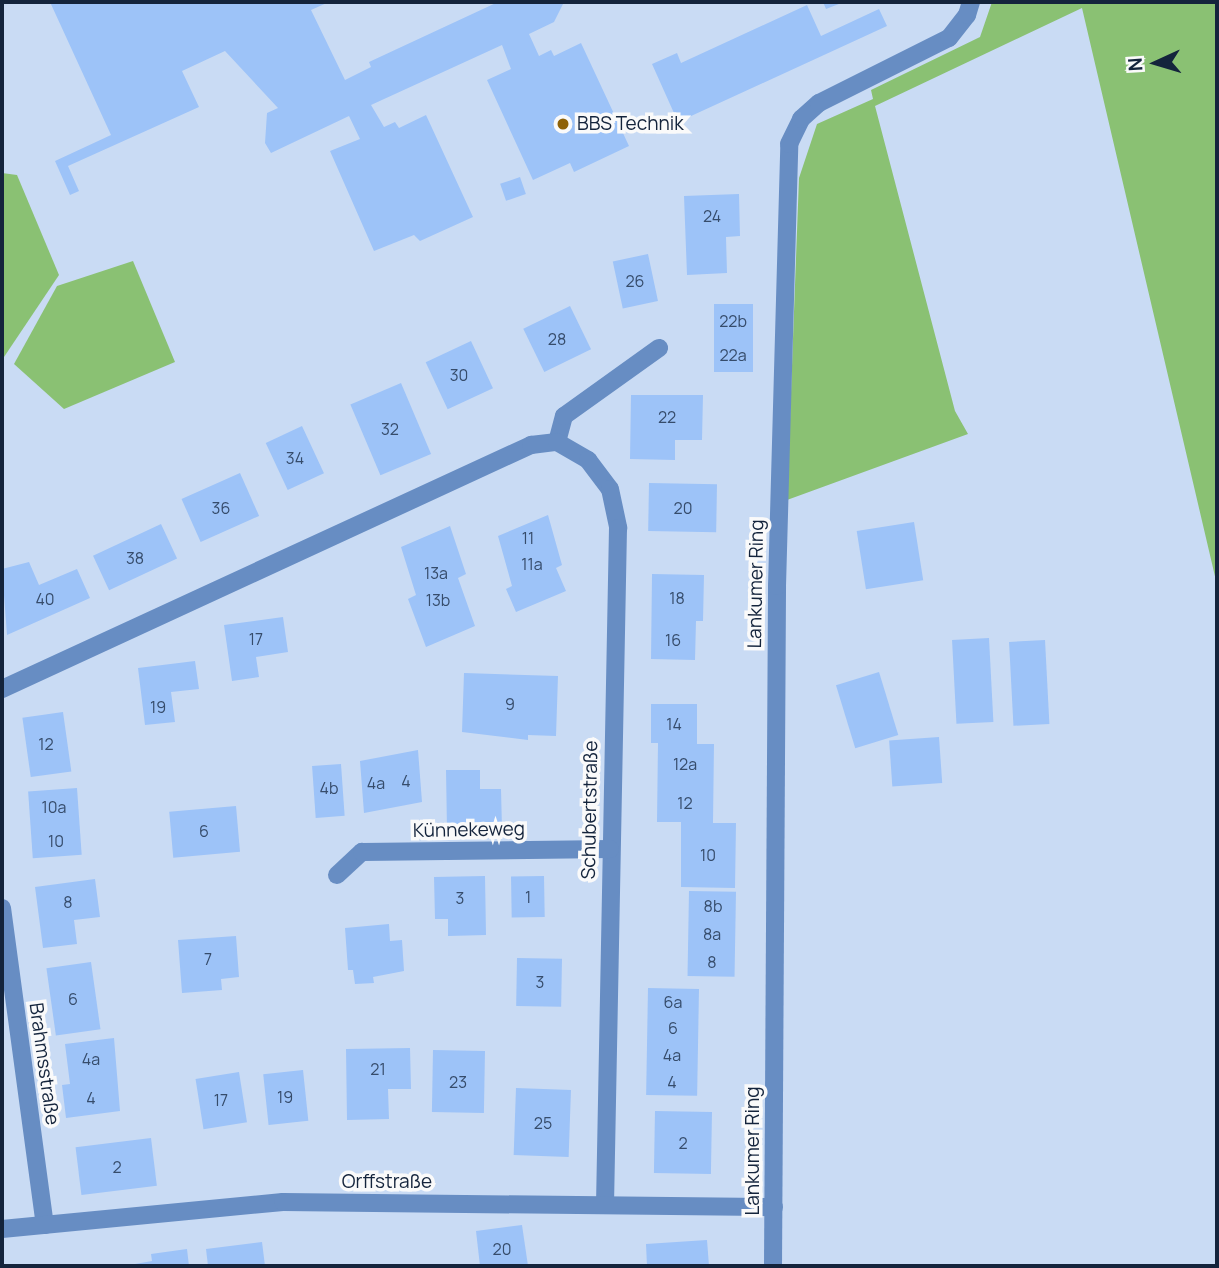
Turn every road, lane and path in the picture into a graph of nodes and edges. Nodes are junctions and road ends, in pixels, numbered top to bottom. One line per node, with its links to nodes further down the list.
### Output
1 (971, 2): 9 (street, Lankumer Ring)
2 (659, 348): 3 (street)
3 (557, 442): 4 (street); 5 (street, Schubertstraße)
4 (2, 690)
5 (610, 849): 6 (street, Künnekeweg); 8 (street, Schubertstraße)
6 (337, 875)
7 (2, 908): 10 (street, Brahmsstraße)
8 (606, 1204): 9 (street, Orffstraße); 10 (street, Orffstraße)
9 (774, 1207): 12 (street, Lankumer Ring)
10 (45, 1225): 11 (street, Orffstraße)
11 (2, 1229)
12 (773, 1266)

